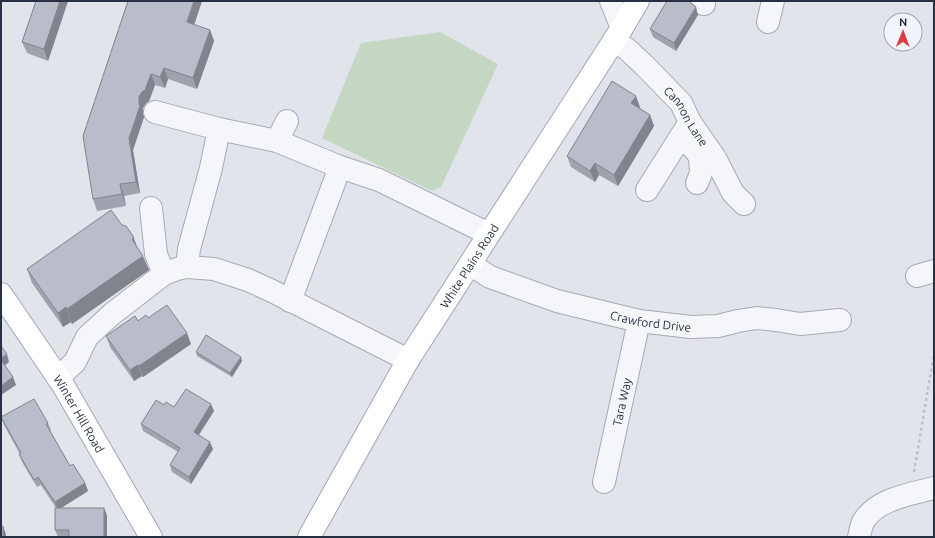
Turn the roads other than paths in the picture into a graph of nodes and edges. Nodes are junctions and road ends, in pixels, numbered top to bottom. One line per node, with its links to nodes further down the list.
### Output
1 (611, 1): 3 (street)
2 (638, 1): 3 (main road, White Plains Road)
3 (618, 34): 6 (street, Cannon Lane); 12 (main road, White Plains Road)
4 (155, 112): 5 (street)
5 (219, 129): 7 (street); 14 (street)
6 (686, 129): 8 (street); 9 (street); 10 (street, Cannon Lane)
7 (340, 167): 12 (street); 17 (street)
8 (698, 183)
9 (647, 190)
10 (744, 204)
11 (150, 208): 15 (street)
12 (489, 234): 13 (main road, White Plains Road)
13 (470, 264): 19 (street, Crawford Drive); 20 (main road, White Plains Road)
14 (187, 267): 15 (street); 17 (street)
15 (164, 274): 21 (street)
16 (1, 294): 21 (main road, Winter Hill Road)
17 (290, 301): 20 (street)
18 (840, 320): 19 (street, Crawford Drive)
19 (639, 321): 22 (street, Tara Way)
20 (408, 360): 26 (main road, White Plains Road)
21 (58, 378): 25 (main road, Winter Hill Road)
22 (604, 482)
23 (934, 488): 24 (street)
24 (860, 532)
25 (151, 537)
26 (309, 537)

